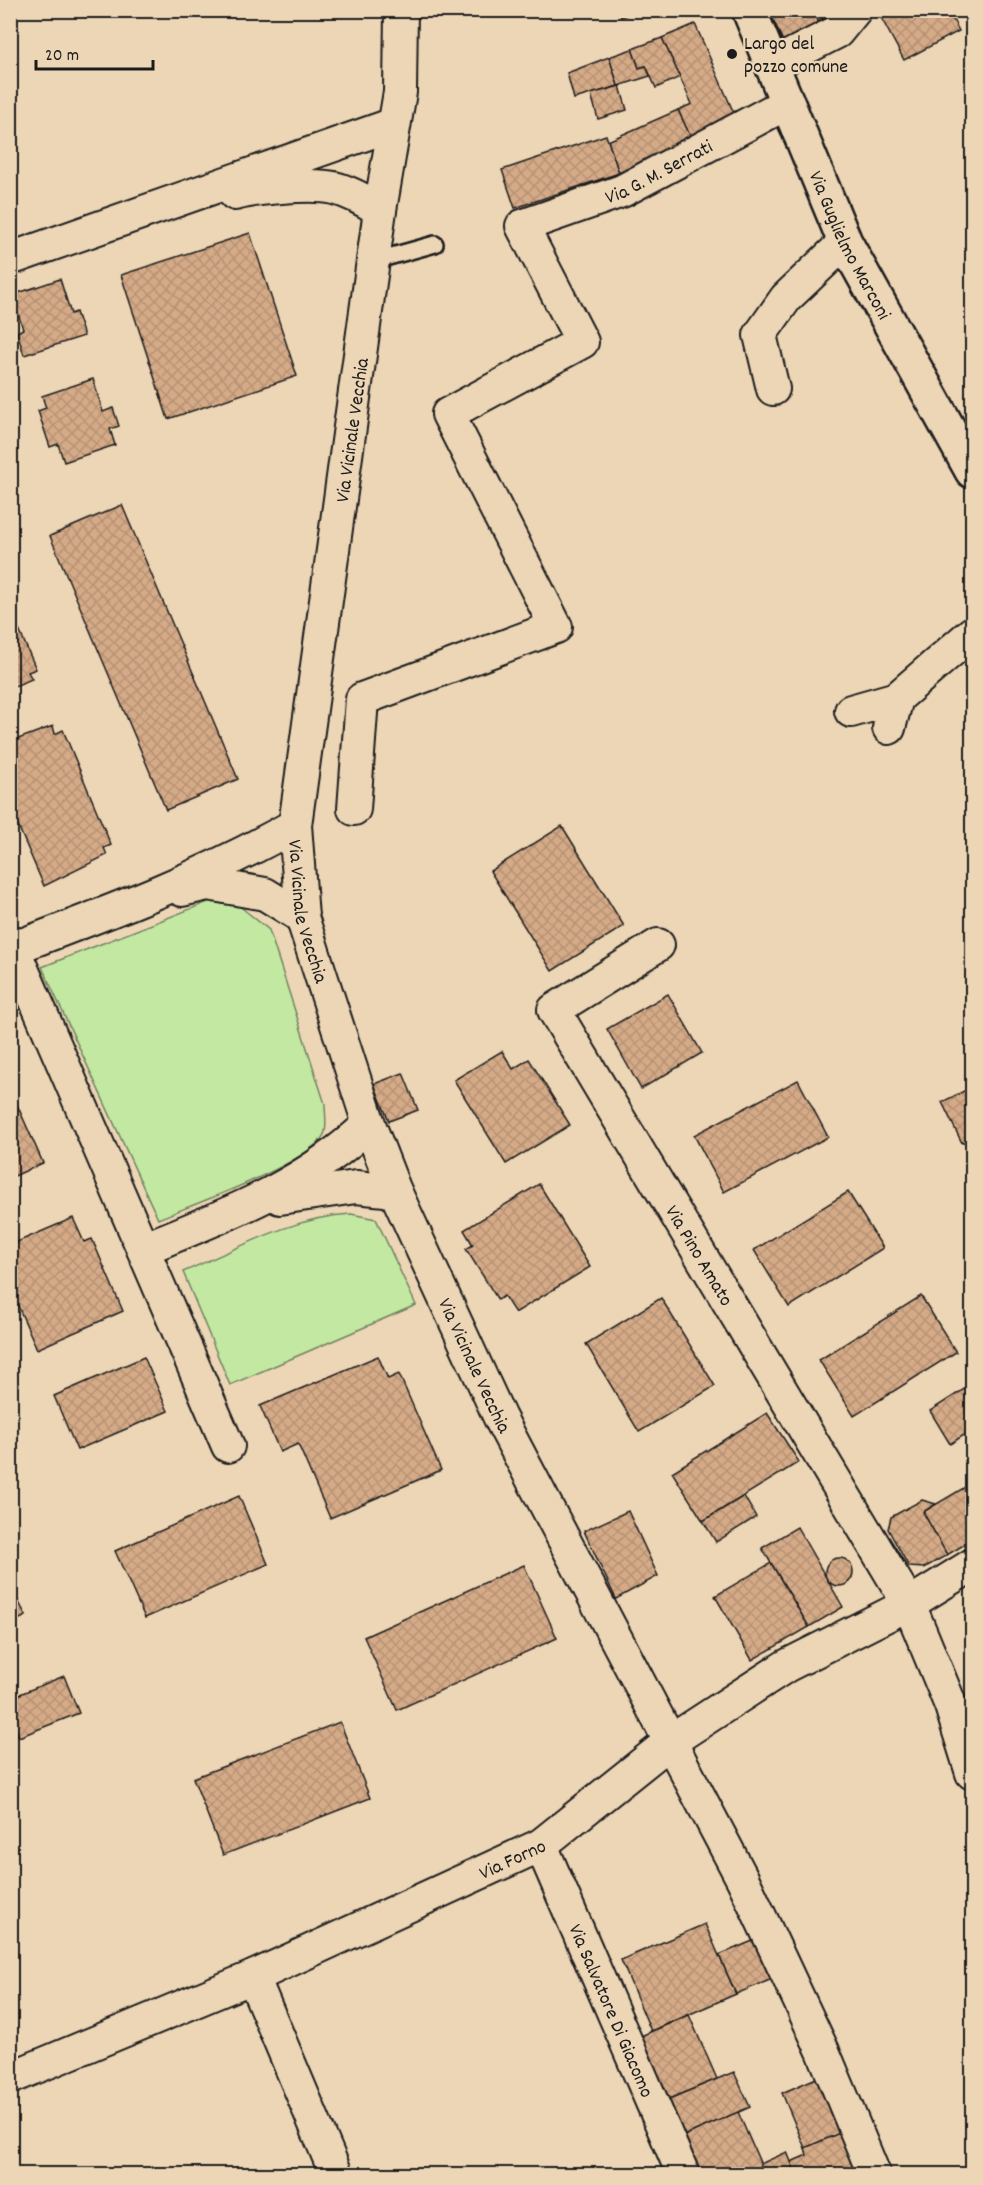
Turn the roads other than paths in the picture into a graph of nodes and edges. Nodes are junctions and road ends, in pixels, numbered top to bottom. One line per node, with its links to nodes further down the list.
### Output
1 (401, 10): 6 (street, Via Vicinale Vecchia)
2 (748, 10): 4 (street, Via Guglielmo Marconi)
3 (855, 10): 4 (street)
4 (772, 65): 5 (street, Via Guglielmo Marconi)
5 (787, 103): 9 (street, Via Guglielmo Marconi); 19 (street, Via G. M. Serrati)
6 (394, 124): 7 (street, Via Vicinale Vecchia); 8 (street)
7 (381, 210): 8 (street); 12 (street, Via Vicinale Vecchia)
8 (66, 241): 11 (street)
9 (845, 242): 13 (street); 14 (street, Via Guglielmo Marconi)
10 (435, 244): 12 (lane)
11 (10, 259)
12 (374, 261): 20 (street, Via Vicinale Vecchia)
13 (773, 389)
14 (972, 471)
15 (972, 633): 16 (street)
16 (897, 698): 17 (street); 18 (street)
17 (851, 711)
18 (890, 728)
19 (354, 809)
20 (295, 825): 21 (street); 22 (street, Via Vicinale Vecchia)
21 (127, 906): 22 (street); 23 (street)
22 (302, 917): 25 (street, Via Vicinale Vecchia)
23 (12, 944): 28 (street)
24 (658, 945): 31 (street, Via Pino Amato)
25 (369, 1124): 26 (street, Via Vicinale Vecchia); 27 (street)
26 (395, 1191): 27 (street); 32 (street, Via Vicinale Vecchia)
27 (261, 1200): 28 (street)
28 (143, 1249): 29 (street)
29 (228, 1446)
30 (972, 1565): 31 (street, Via Forno)
31 (909, 1604): 32 (street, Via Forno); 33 (street)
32 (670, 1741): 34 (street, Via Forno); 39 (street, Via Vicinale Vecchia)
33 (972, 1773)
34 (541, 1845): 35 (street, Via Forno); 38 (street, Via Salvatore Di Giacomo)
35 (253, 1977): 36 (street, Via Forno); 37 (street)
36 (10, 2078)
37 (336, 2175)
38 (683, 2175)
39 (874, 2175)

